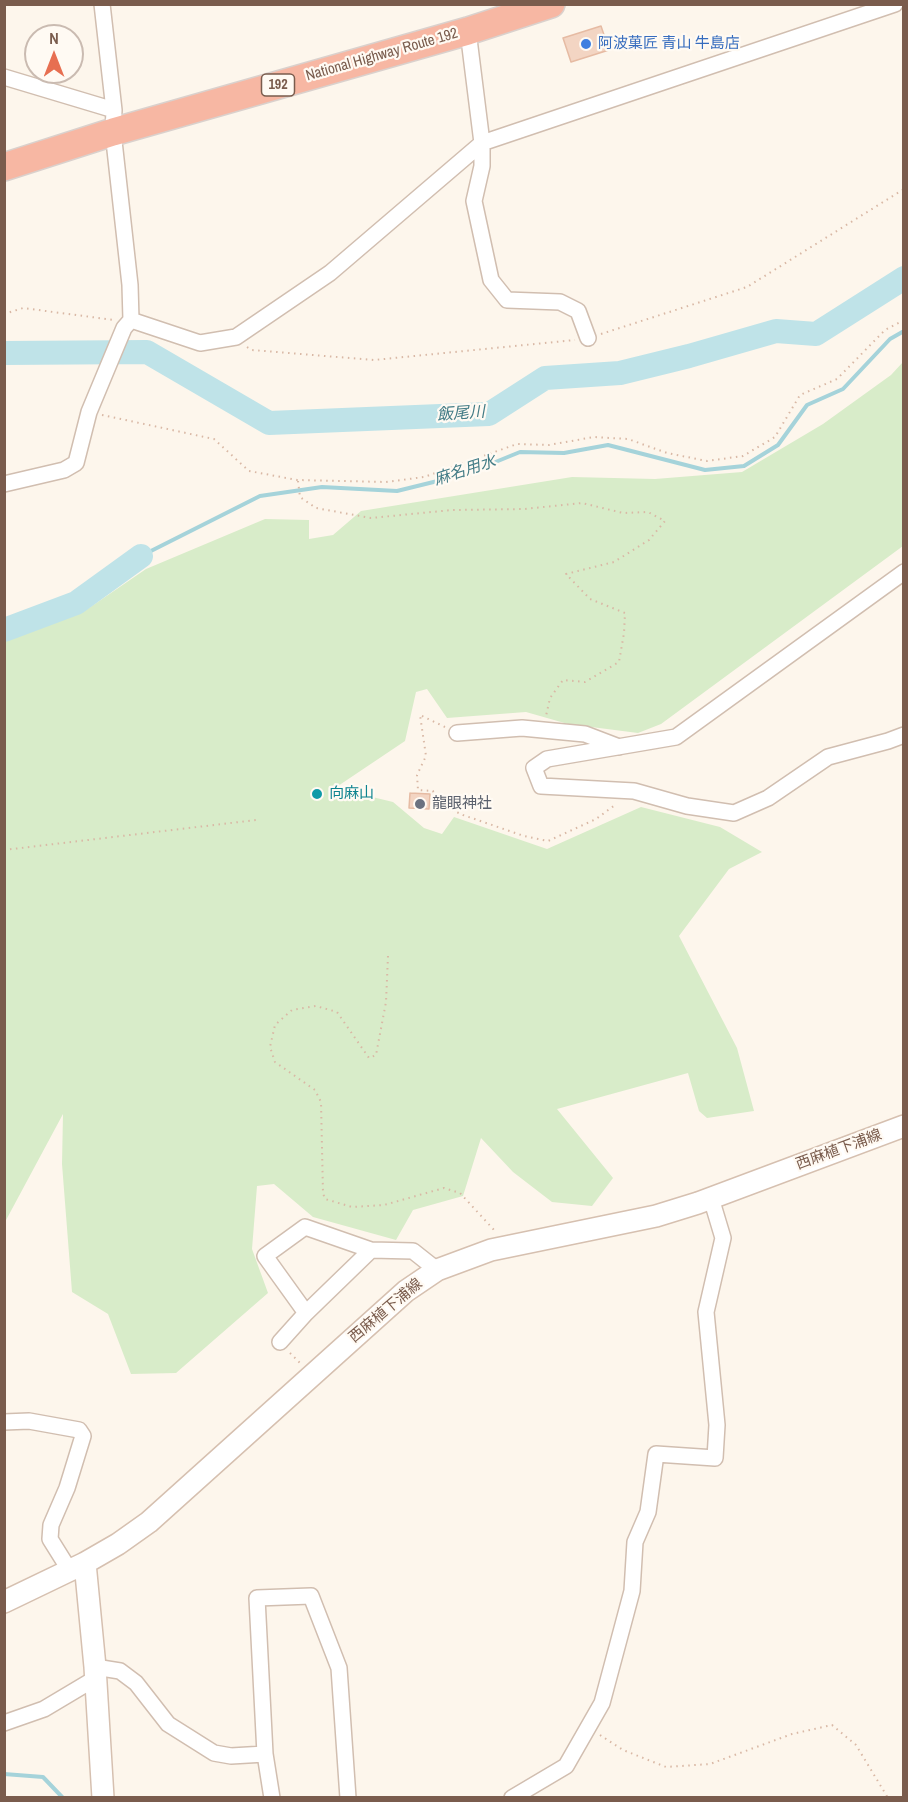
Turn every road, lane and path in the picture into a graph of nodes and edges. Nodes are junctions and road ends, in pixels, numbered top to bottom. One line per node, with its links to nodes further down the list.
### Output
1 (102, 4): 6 (street)
2 (551, 4): 4 (highway, National Highway Route 192 / 192)
3 (895, 4): 7 (street)
4 (468, 31): 6 (highway, National Highway Route 192 / 192); 7 (street)
5 (4, 77): 6 (street)
6 (114, 121): 8 (highway, National Highway Route 192 / 192); 11 (street)
7 (482, 144): 11 (street); 12 (street)
8 (4, 166)
9 (4, 314): 11 (path)
10 (903, 320): 14 (path)
11 (127, 324): 13 (street)
12 (588, 338)
13 (91, 408): 14 (path); 15 (street)
14 (297, 480): 17 (path)
15 (4, 484)
16 (903, 572): 20 (street)
17 (543, 730): 18 (street); 20 (street)
18 (456, 733): 21 (path)
19 (903, 735): 21 (street)
20 (619, 748): 21 (street)
21 (634, 791)
22 (256, 820): 23 (path)
23 (4, 850)
24 (388, 956): 27 (path)
25 (903, 1126): 26 (main road, 西麻植下浦線)
26 (711, 1198): 27 (main road, 西麻植下浦線); 38 (street)
27 (510, 1246): 29 (main road, 西麻植下浦線)
28 (371, 1250): 29 (street); 30 (street); 30 (street)
29 (437, 1270): 32 (main road, 西麻植下浦線)
30 (306, 1313): 31 (street)
31 (280, 1342): 32 (path)
32 (320, 1369): 34 (main road, 西麻植下浦線)
33 (4, 1422): 34 (street)
34 (77, 1567): 35 (main road, 西麻植下浦線); 36 (main road)
35 (4, 1602)
36 (96, 1672): 37 (street); 39 (street); 40 (main road)
37 (4, 1723)
38 (590, 1728): 43 (street); 44 (path)
39 (265, 1754): 41 (street); 42 (street)
40 (103, 1797)
41 (272, 1797)
42 (348, 1797)
43 (512, 1797)
44 (888, 1797)

